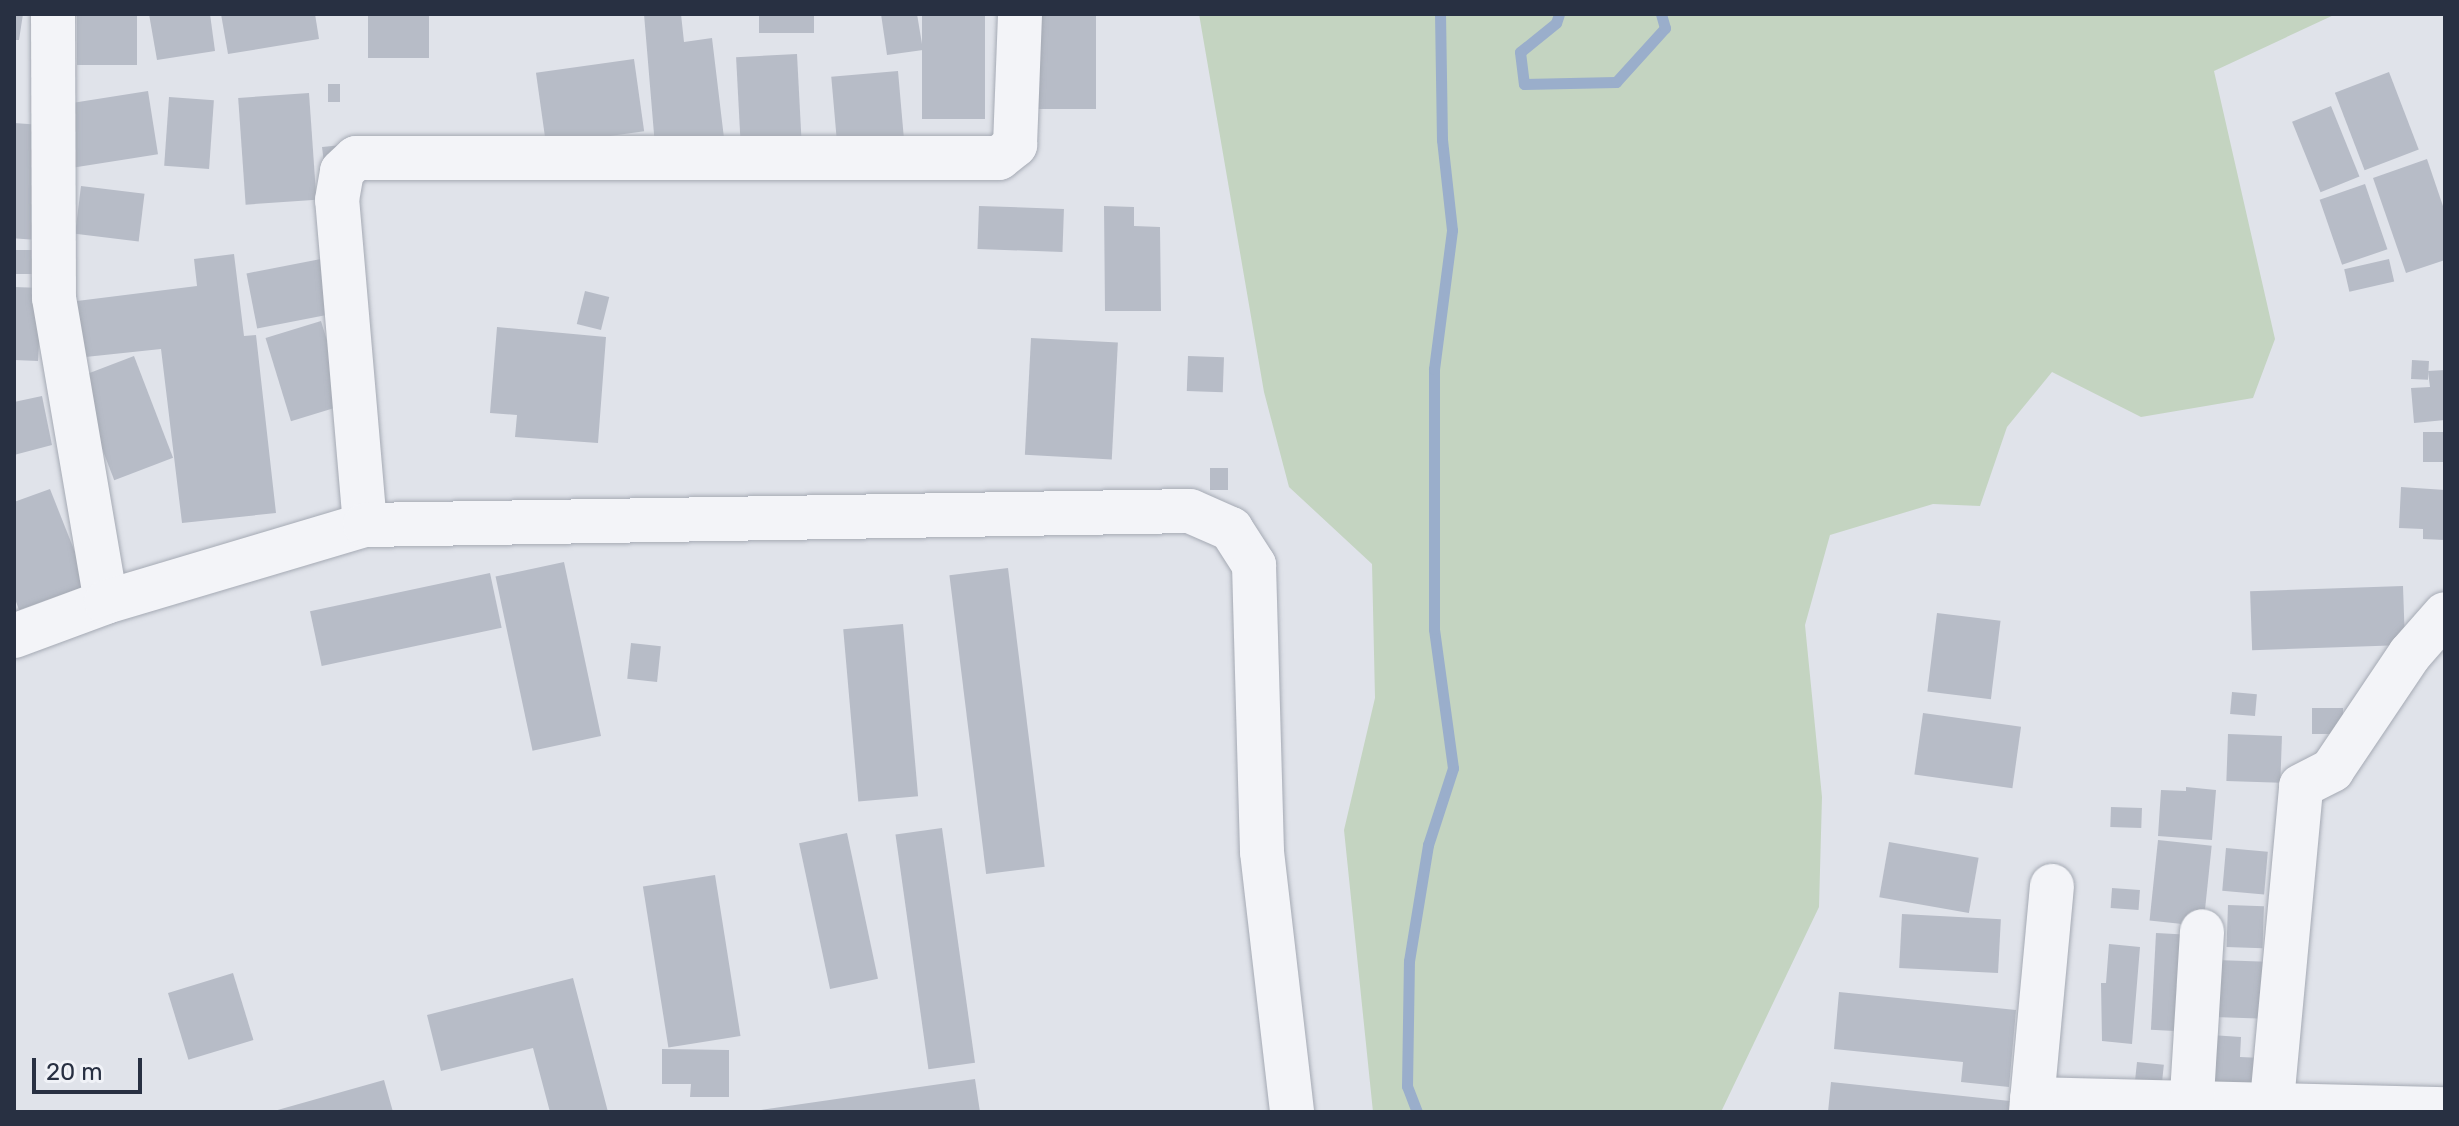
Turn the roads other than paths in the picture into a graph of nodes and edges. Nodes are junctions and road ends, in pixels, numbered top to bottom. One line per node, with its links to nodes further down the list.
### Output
1 (53, 14): 4 (street)
2 (1020, 14): 3 (street)
3 (365, 525): 4 (street); 14 (street)
4 (106, 602): 6 (street)
5 (2445, 614): 11 (street)
6 (14, 636)
7 (2052, 886): 9 (street)
8 (2202, 931): 10 (street)
9 (2031, 1105): 10 (street)
10 (2191, 1105): 11 (street)
11 (2272, 1108): 13 (street)
12 (2445, 1109): 13 (street)
13 (2396, 1110)
14 (1292, 1112)

